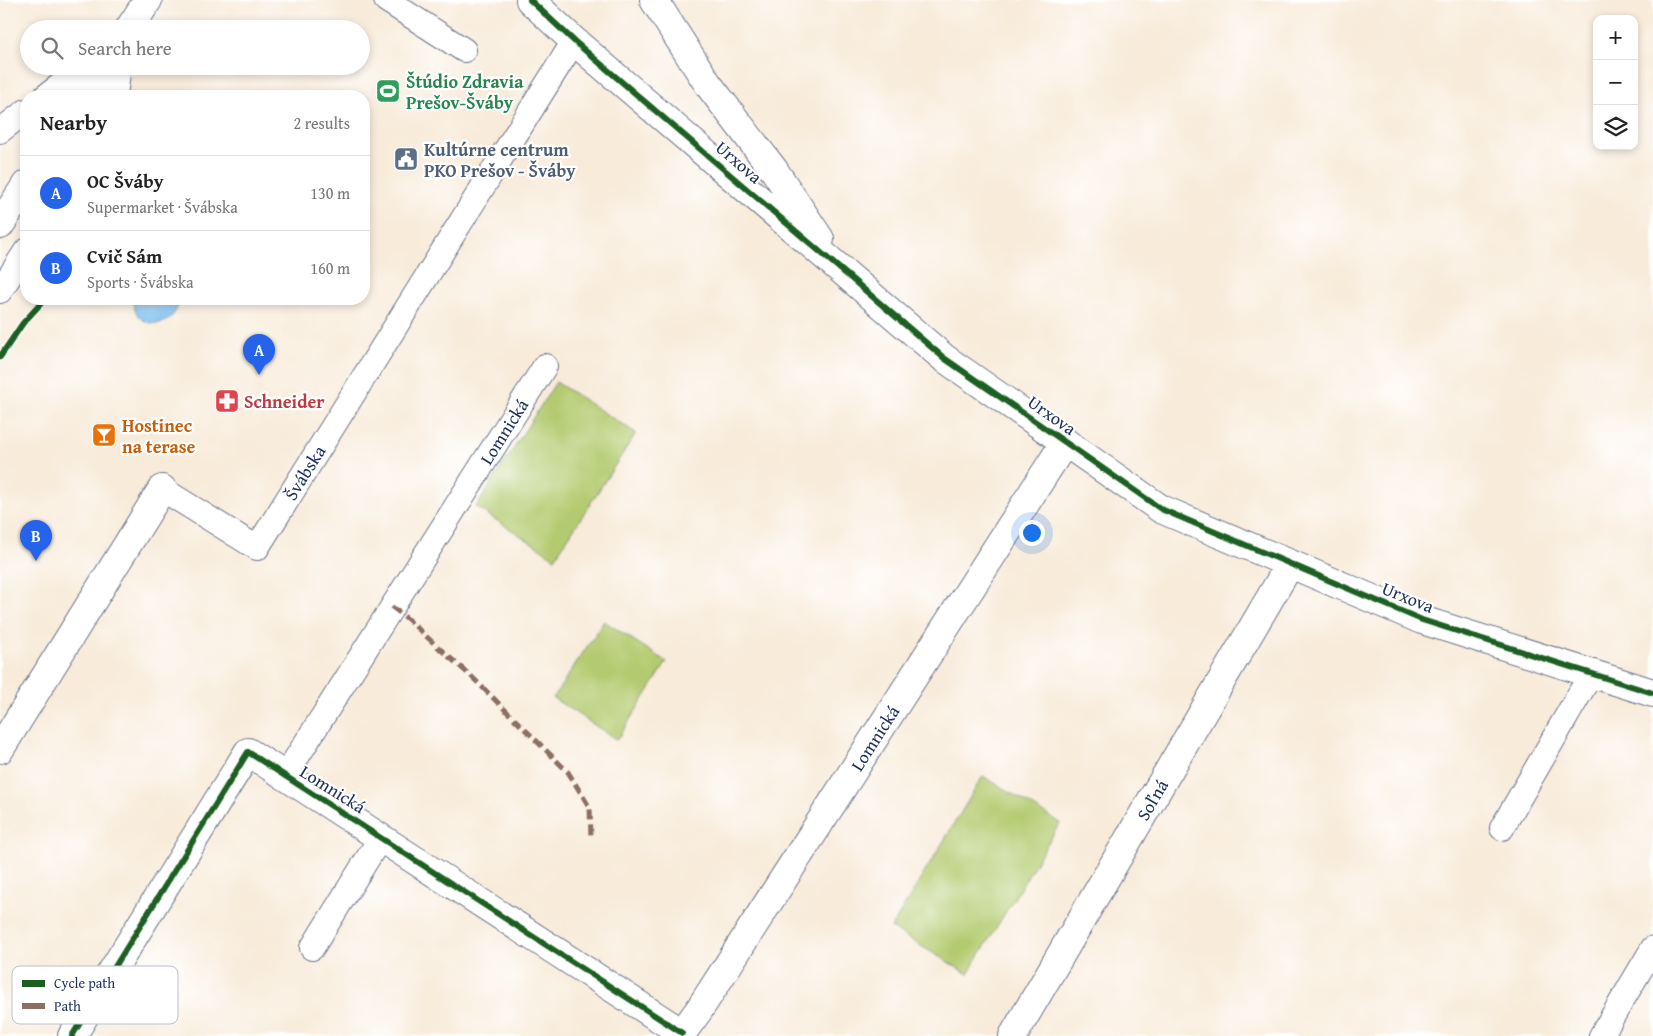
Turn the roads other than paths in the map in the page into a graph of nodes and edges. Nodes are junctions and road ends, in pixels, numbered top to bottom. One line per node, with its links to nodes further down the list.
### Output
1 (148, 0): 5 (street)
2 (386, 0): 7 (lane)
3 (530, 0): 6 (street, Urxova)
4 (654, 0): 19 (street, Urxova)
5 (135, 20)
6 (574, 41): 19 (street, Urxova); 23 (lane, Švábska)
7 (464, 50)
8 (74, 75): 11 (lane)
9 (99, 75): 12 (street)
10 (118, 75): 13 (lane)
11 (54, 90)
12 (89, 90)
13 (116, 90)
14 (20, 116): 15 (lane)
15 (0, 131)
16 (20, 194): 17 (street)
17 (0, 225)
18 (20, 260): 20 (lane)
19 (838, 267): 22 (street, Urxova)
20 (0, 291)
21 (545, 366): 28 (lane, Lomnická)
22 (1065, 442): 24 (street, Urxova); 35 (street, Lomnická)
23 (162, 489): 27 (street, Švábska)
24 (1290, 564): 25 (street, Urxova); 37 (street, Soľná)
25 (1590, 674): 26 (street, Urxova); 29 (lane)
26 (1653, 694)
27 (0, 750)
28 (285, 776): 30 (street, Lomnická); 33 (street, Lomnická)
29 (1502, 828)
30 (380, 837): 31 (lane); 35 (street, Lomnická)
31 (312, 948)
32 (1653, 948): 38 (lane)
33 (115, 966)
34 (79, 1024): 36 (street, Lomnická)
35 (681, 1034)
36 (72, 1036)
37 (1013, 1036)
38 (1601, 1036)

